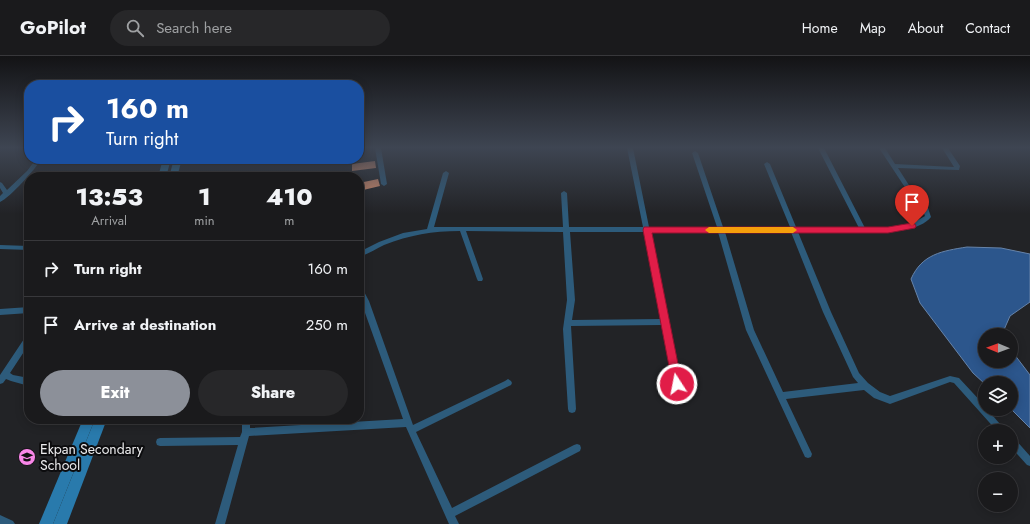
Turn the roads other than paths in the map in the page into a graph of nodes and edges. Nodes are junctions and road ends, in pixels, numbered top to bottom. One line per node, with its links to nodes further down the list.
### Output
1 (382, 170): 10 (street)
2 (635, 170): 17 (street)
3 (701, 170): 18 (street)
4 (769, 170): 19 (street)
5 (832, 170): 20 (street)
6 (896, 170): 20 (street)
7 (446, 173): 16 (street)
8 (24, 177): 12 (street)
9 (0, 184): 12 (street)
10 (384, 184)
11 (564, 193): 15 (street)
12 (7, 194): 13 (street)
13 (0, 200)
14 (462, 229): 15 (street); 16 (street); 24 (street)
15 (566, 229): 17 (street); 29 (street)
16 (430, 230): 23 (street)
17 (647, 230): 18 (street); 28 (street)
18 (721, 230): 19 (street); 36 (street)
19 (795, 230): 20 (street); 35 (street)
20 (863, 230)
21 (0, 247): 22 (street)
22 (24, 248)
23 (364, 252)
24 (480, 279)
25 (364, 299): 42 (street)
26 (24, 310): 27 (street)
27 (0, 312)
28 (665, 322): 29 (street); 34 (street)
29 (569, 323): 37 (street)
30 (24, 345): 31 (street)
31 (2, 378): 32 (street)
32 (24, 381)
33 (508, 383): 42 (street)
34 (677, 384)
35 (865, 386): 36 (street); 41 (street)
36 (781, 396): 47 (street)
37 (572, 409)
38 (87, 424): 52 (main road)
39 (100, 424): 53 (main road)
40 (245, 424): 43 (street)
41 (996, 424)
42 (410, 426): 43 (street); 49 (street)
43 (244, 437): 44 (street); 54 (street)
44 (160, 442)
45 (577, 448): 49 (street)
46 (1018, 449): 48 (street)
47 (808, 454)
48 (1030, 462)
49 (450, 514): 55 (street)
50 (0, 520): 51 (street)
51 (10, 524)
52 (46, 524)
53 (60, 524)
54 (220, 524)
55 (454, 524)

